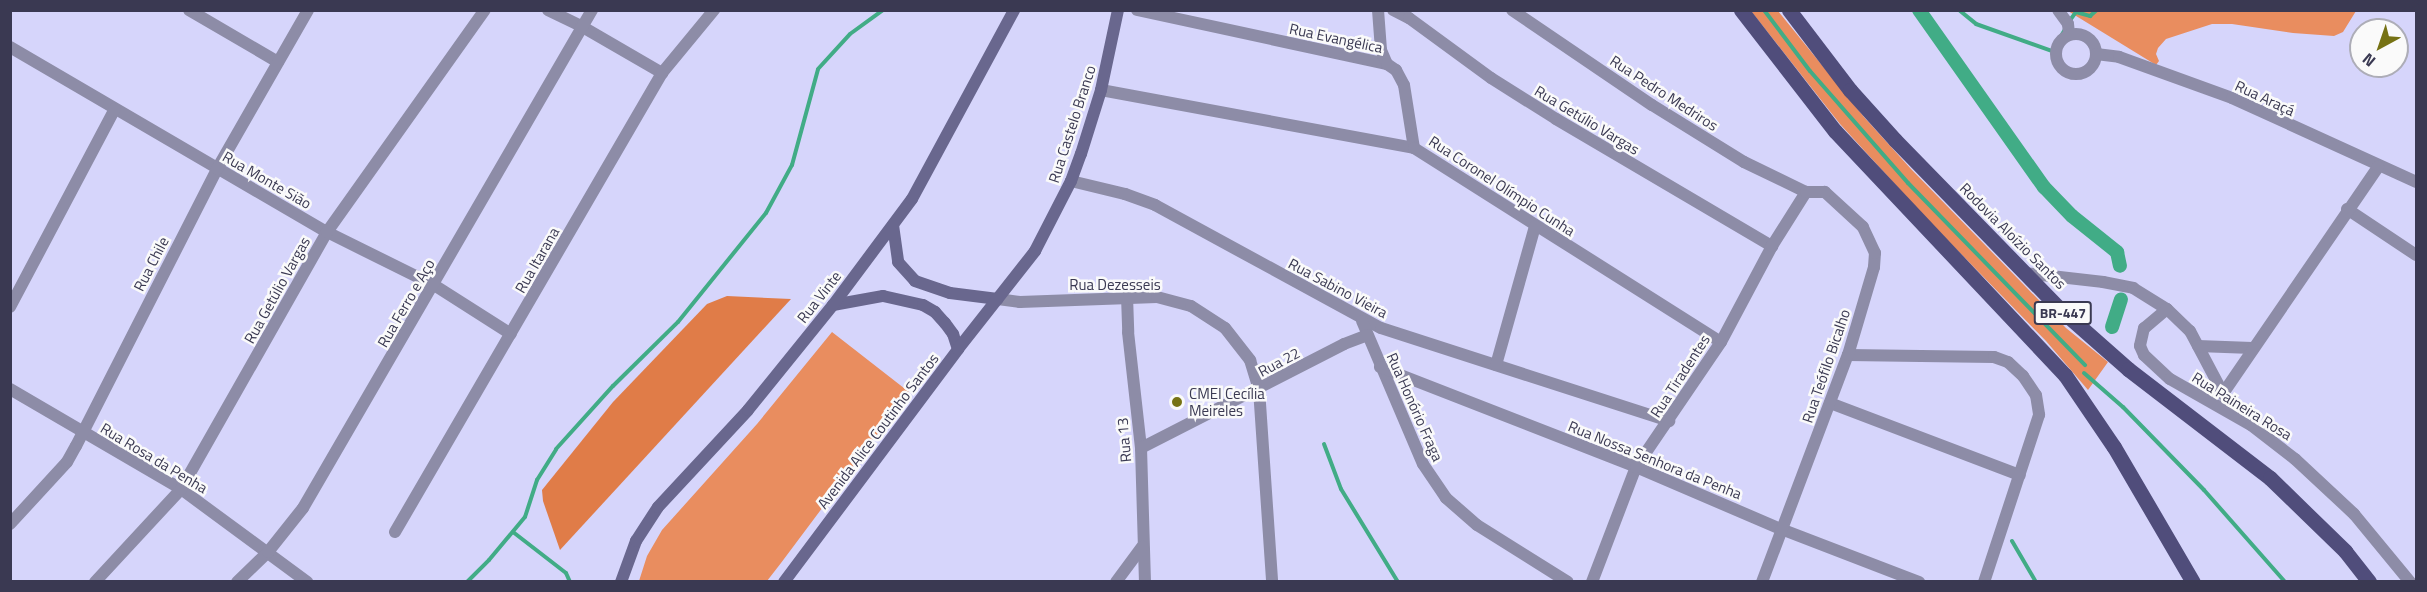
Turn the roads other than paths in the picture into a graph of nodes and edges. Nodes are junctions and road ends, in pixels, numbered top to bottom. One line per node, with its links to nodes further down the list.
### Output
1 (189, 10): 20 (street)
2 (308, 10): 20 (street, Rua Chile)
3 (485, 10): 34 (street, Rua Getúlio Vargas)
4 (548, 10): 16 (street)
5 (592, 10): 16 (street, Rua Ferro e Aço)
6 (714, 10): 22 (street, Rua Itarana)
7 (1014, 10): 32 (main road, Rua Vinte)
8 (1118, 10): 23 (main road, Rua Castelo Branco)
9 (1137, 10): 21 (street, Rua Evangélica)
10 (1378, 10): 21 (street)
11 (1393, 10): 35 (street, Rua Getúlio Vargas)
12 (1512, 10): 30 (street, Rua Pedro Medriros)
13 (1742, 10): 83 (main road, BR-447)
14 (1789, 10): 37 (main road, Rodovia Aloízio Santos / BR-447)
15 (2058, 10): 17 (street)
16 (581, 26): 22 (street); 38 (street, Rua Ferro e Aço)
17 (2069, 34): 19 (street); 19 (street)
18 (12, 52): 24 (street, Rua Monte Sião)
19 (2096, 54): 26 (street, Rua Araçá)
20 (278, 62): 27 (street, Rua Chile)
21 (1387, 64): 25 (street)
22 (662, 72): 45 (street, Rua Itarana)
23 (1101, 90): 25 (street, Rua Coronel Olímpio Cunha); 28 (main road, Rua Castelo Branco)
24 (116, 109): 27 (street, Rua Monte Sião); 42 (street)
25 (1414, 148): 33 (street, Rua Coronel Olímpio Cunha)
26 (2378, 166): 29 (street, Rua Araçá); 31 (street, Rua Paineira Rosa)
27 (217, 169): 34 (street, Rua Monte Sião); 60 (street, Rua Chile)
28 (1071, 181): 40 (main road, Rua Castelo Branco); 44 (street, Rua Sabino Vieira)
29 (2416, 182)
30 (1806, 192): 35 (street, Rua Tiradentes); 51 (street, Rua Teófilo Bicalho)
31 (2347, 210): 36 (street); 49 (street, Rua Paineira Rosa)
32 (893, 225): 40 (main road); 41 (main road, Rua Vinte)
33 (1535, 226): 47 (street, Rua Coronel Olímpio Cunha); 52 (street)
34 (327, 232): 38 (street, Rua Monte Sião); 64 (street, Rua Getúlio Vargas)
35 (1772, 246): 47 (street, Rua Tiradentes)
36 (2416, 255)
37 (2024, 273): 43 (street); 84 (main road, Rodovia Aloízio Santos / BR-447)
38 (434, 285): 45 (street, Rua Monte Sião); 69 (street, Rua Ferro e Aço)
39 (1126, 296): 40 (street, Rua Dezesseis); 55 (street, Rua Dezesseis); 61 (street, Rua 13)
40 (998, 299): 50 (main road, Avenida Alice Coutinho Santos)
41 (833, 305): 50 (main road); 70 (main road, Rua Vinte)
42 (10, 307)
43 (2168, 309): 48 (street); 58 (street, Rua Paineira Rosa)
44 (1362, 321): 46 (street, Rua Honório Fraga); 52 (street, Rua Sabino Vieira)
45 (511, 334): 67 (street, Rua Itarana)
46 (1367, 335): 53 (street, Rua Honório Fraga); 55 (street, Rua 22)
47 (1721, 342): 59 (street, Rua Tiradentes)
48 (2198, 346): 49 (street); 56 (street)
49 (2252, 348): 56 (street, Rua Paineira Rosa)
50 (958, 349): 74 (main road, Avenida Alice Coutinho Santos)
51 (1848, 355): 57 (street, Rua Teófilo Bicalho); 63 (street)
52 (1496, 365): 59 (street, Rua Sabino Vieira)
53 (1380, 367): 62 (street, Rua Nossa Senhora da Penha); 78 (street, Rua Honório Fraga)
54 (10, 389): 60 (street, Rua Rosa da Penha)
55 (1260, 389): 61 (street, Rua 22); 77 (street, Rua Dezesseis)
56 (2224, 392): 58 (street)
57 (1830, 403): 63 (street); 66 (street, Rua Teófilo Bicalho)
58 (2228, 412): 85 (street, Rua Paineira Rosa)
59 (1669, 421): 62 (street, Rua Tiradentes)
60 (81, 432): 64 (street, Rua Rosa da Penha); 65 (street, Rua Chile)
61 (1141, 448): 68 (street, Rua 13)
62 (1636, 467): 66 (street, Rua Nossa Senhora da Penha); 79 (street, Rua Tiradentes)
63 (2020, 475): 82 (street)
64 (181, 489): 69 (street, Rua Rosa da Penha); 71 (street, Rua Getúlio Vargas)
65 (10, 524)
66 (1781, 529): 80 (street, Rua Teófilo Bicalho); 81 (street, Rua Nossa Senhora da Penha)
67 (395, 532)
68 (1142, 547): 75 (street); 76 (street, Rua 13)
69 (268, 552): 72 (street, Rua Ferro e Aço); 73 (street, Rua Rosa da Penha)
70 (621, 581)
71 (95, 582)
72 (237, 582)
73 (307, 582)
74 (783, 582)
75 (1116, 582)
76 (1145, 582)
77 (1272, 582)
78 (1568, 582)
79 (1592, 582)
80 (1762, 582)
81 (1919, 582)
82 (1984, 582)
83 (2193, 582)
84 (2369, 582)
85 (2410, 582)

